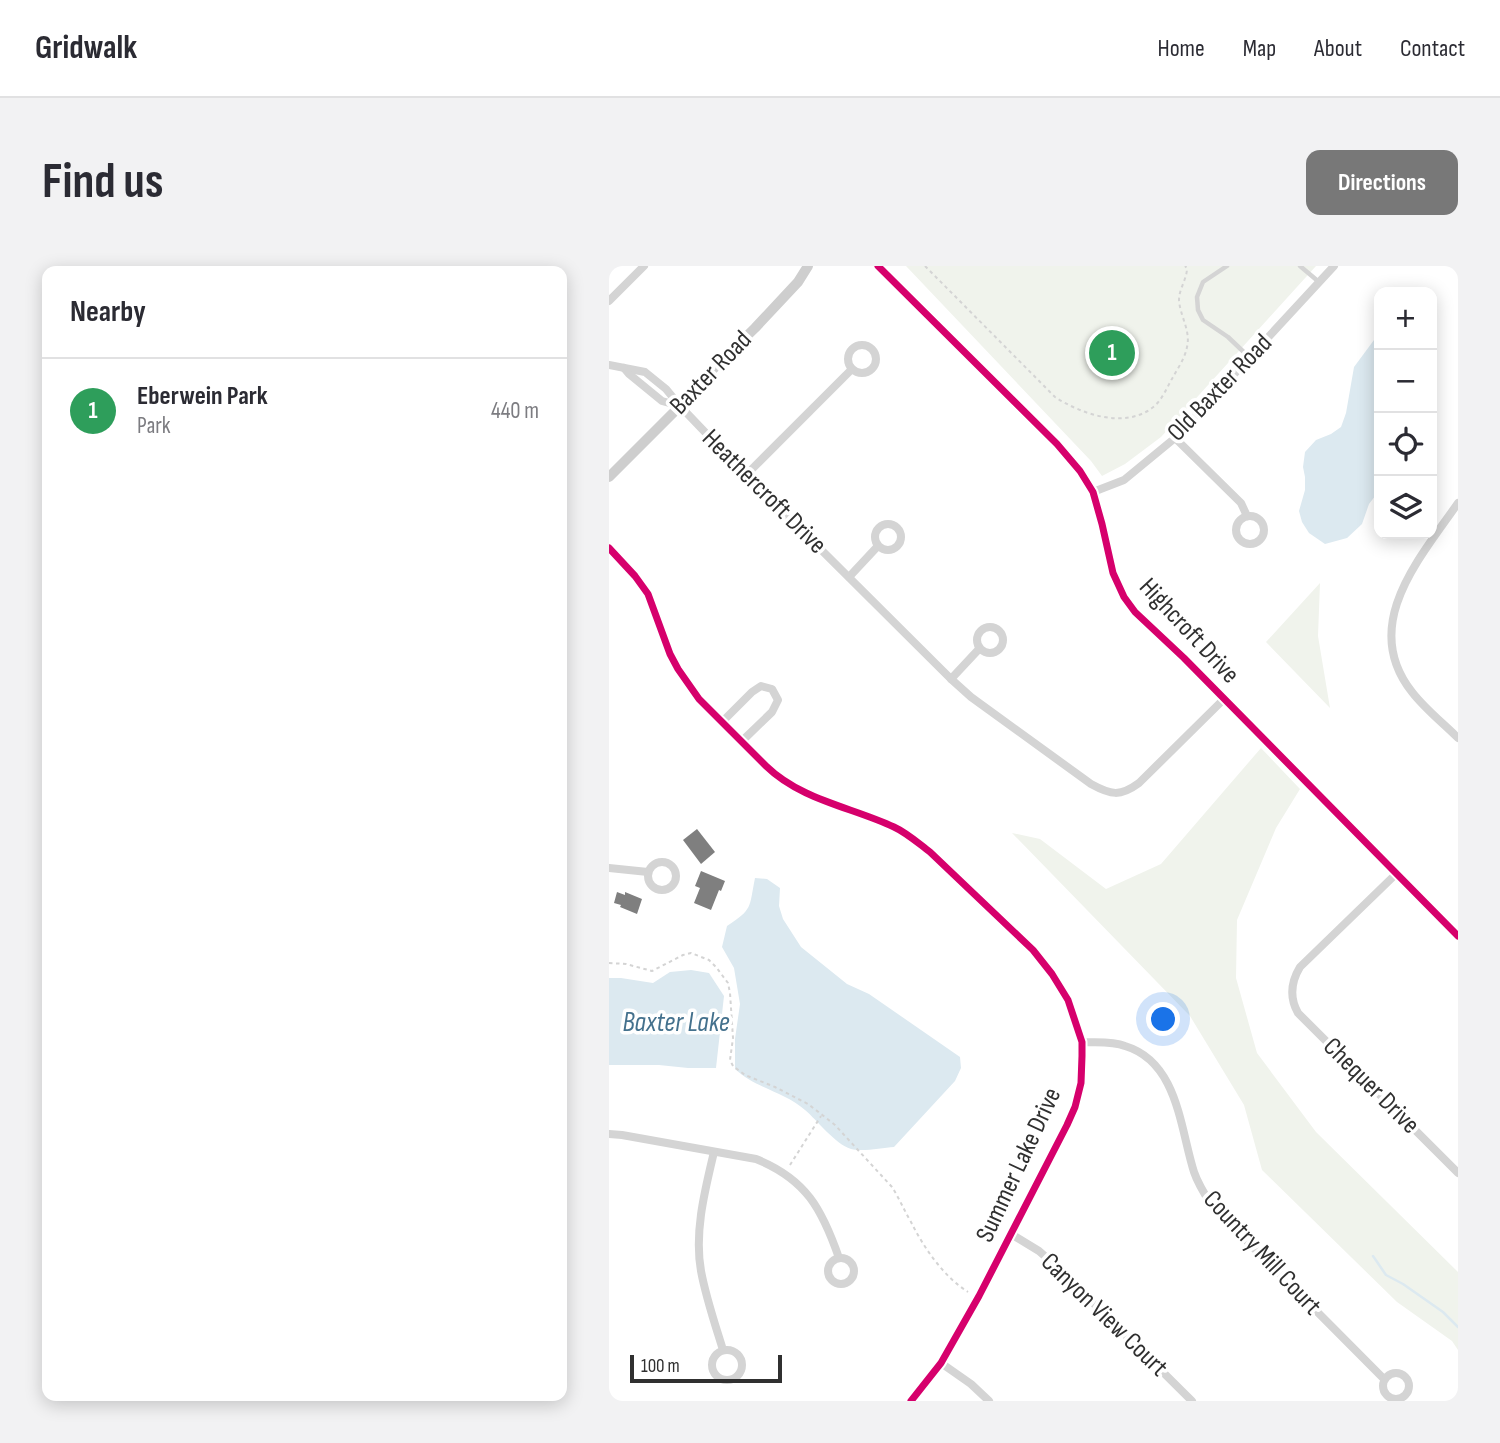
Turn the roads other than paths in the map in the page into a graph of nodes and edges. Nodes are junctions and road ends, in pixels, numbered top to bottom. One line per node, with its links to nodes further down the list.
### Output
1 (644, 266): 8 (street)
2 (808, 266): 12 (main road, Baxter Road)
3 (878, 266): 16 (street, Highcroft Drive)
4 (1227, 266): 9 (lane)
5 (1300, 266): 7 (lane)
6 (1334, 266): 7 (street, Old Baxter Road)
7 (1319, 283): 9 (street, Old Baxter Road)
8 (609, 301)
9 (1251, 358): 13 (street, Old Baxter Road)
10 (609, 365): 12 (street, Heathercroft Drive)
11 (852, 369): 14 (street)
12 (680, 406): 14 (street, Heathercroft Drive); 15 (main road, Baxter Road)
13 (1175, 438): 16 (street, Old Baxter Road); 18 (street)
14 (746, 475): 21 (street, Heathercroft Drive)
15 (609, 477)
16 (1093, 492): 24 (street, Highcroft Drive)
17 (1458, 503): 26 (street)
18 (1247, 516)
19 (877, 547): 21 (street, Heathercroft Drive)
20 (609, 548): 25 (street, Summer Lake Drive)
21 (849, 577): 23 (street, Heathercroft Drive)
22 (979, 649): 23 (street)
23 (951, 679): 24 (street, Heathercroft Drive)
24 (1224, 699): 30 (street, Highcroft Drive)
25 (722, 722): 27 (street, Summer Lake Drive); 27 (street)
26 (1458, 738)
27 (742, 741): 32 (street, Summer Lake Drive)
28 (609, 867): 29 (street)
29 (648, 872)
30 (1396, 874): 31 (street, Highcroft Drive); 35 (street, Chequer Drive)
31 (1458, 936)
32 (1083, 1042): 36 (street, Summer Lake Drive); 40 (street, Country Mill Court)
33 (609, 1134): 34 (street)
34 (714, 1152): 37 (street); 38 (street)
35 (1458, 1173)
36 (1011, 1234): 39 (street, Summer Lake Drive); 43 (street, Canyon View Court)
37 (839, 1258)
38 (723, 1350)
39 (941, 1363): 41 (street, Summer Lake Drive); 42 (street)
40 (1384, 1379)
41 (911, 1401)
42 (989, 1401)
43 (1192, 1401)

